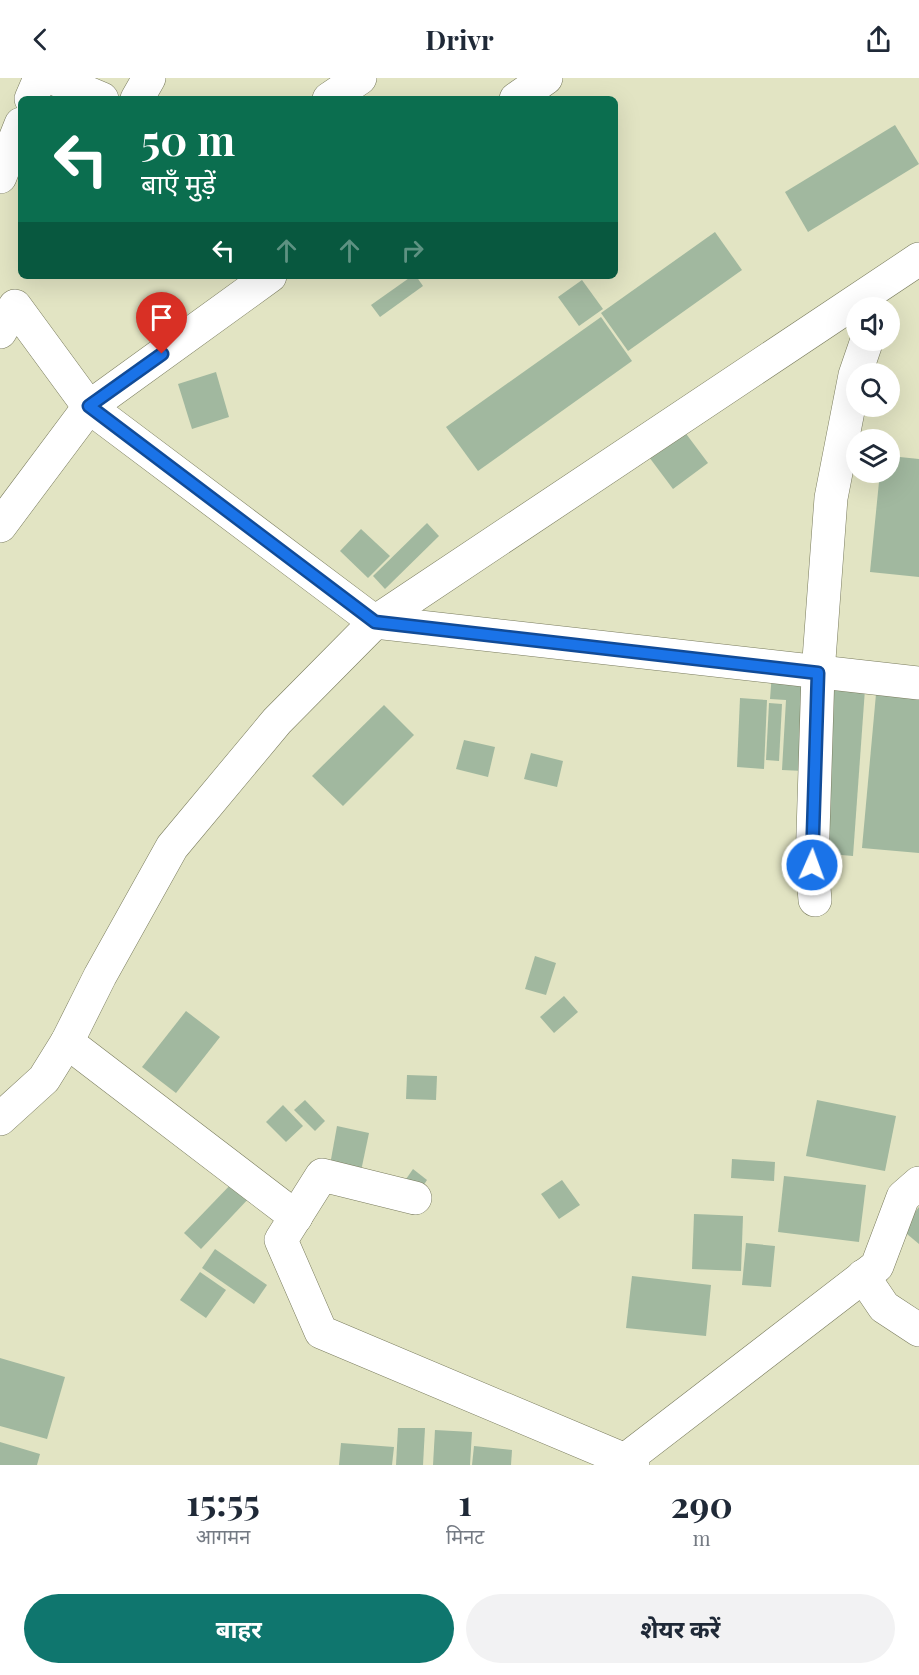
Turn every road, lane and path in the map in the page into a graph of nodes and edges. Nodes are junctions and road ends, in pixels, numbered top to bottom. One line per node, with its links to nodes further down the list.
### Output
1 (40, 78): 6 (street)
2 (53, 78): 7 (street)
3 (149, 78): 8 (street)
4 (360, 78): 9 (street)
5 (546, 78): 10 (street)
6 (32, 96)
7 (95, 96)
8 (139, 96)
9 (333, 96)
10 (520, 96)
11 (18, 132): 12 (street)
12 (0, 177)
13 (919, 260): 15 (street)
14 (266, 279): 18 (street)
15 (896, 287): 20 (street)
16 (5, 312): 18 (street)
17 (863, 351): 21 (street)
18 (89, 406): 19 (street); 20 (street)
19 (0, 526)
20 (375, 622): 21 (street); 24 (street)
21 (818, 673): 22 (street); 23 (street)
22 (919, 683)
23 (815, 900)
24 (67, 1042): 25 (street); 28 (street)
25 (0, 1119)
26 (919, 1183): 29 (street)
27 (415, 1198): 28 (street)
28 (296, 1216): 31 (street)
29 (863, 1276): 30 (street); 31 (street)
30 (919, 1330)
31 (629, 1462)

